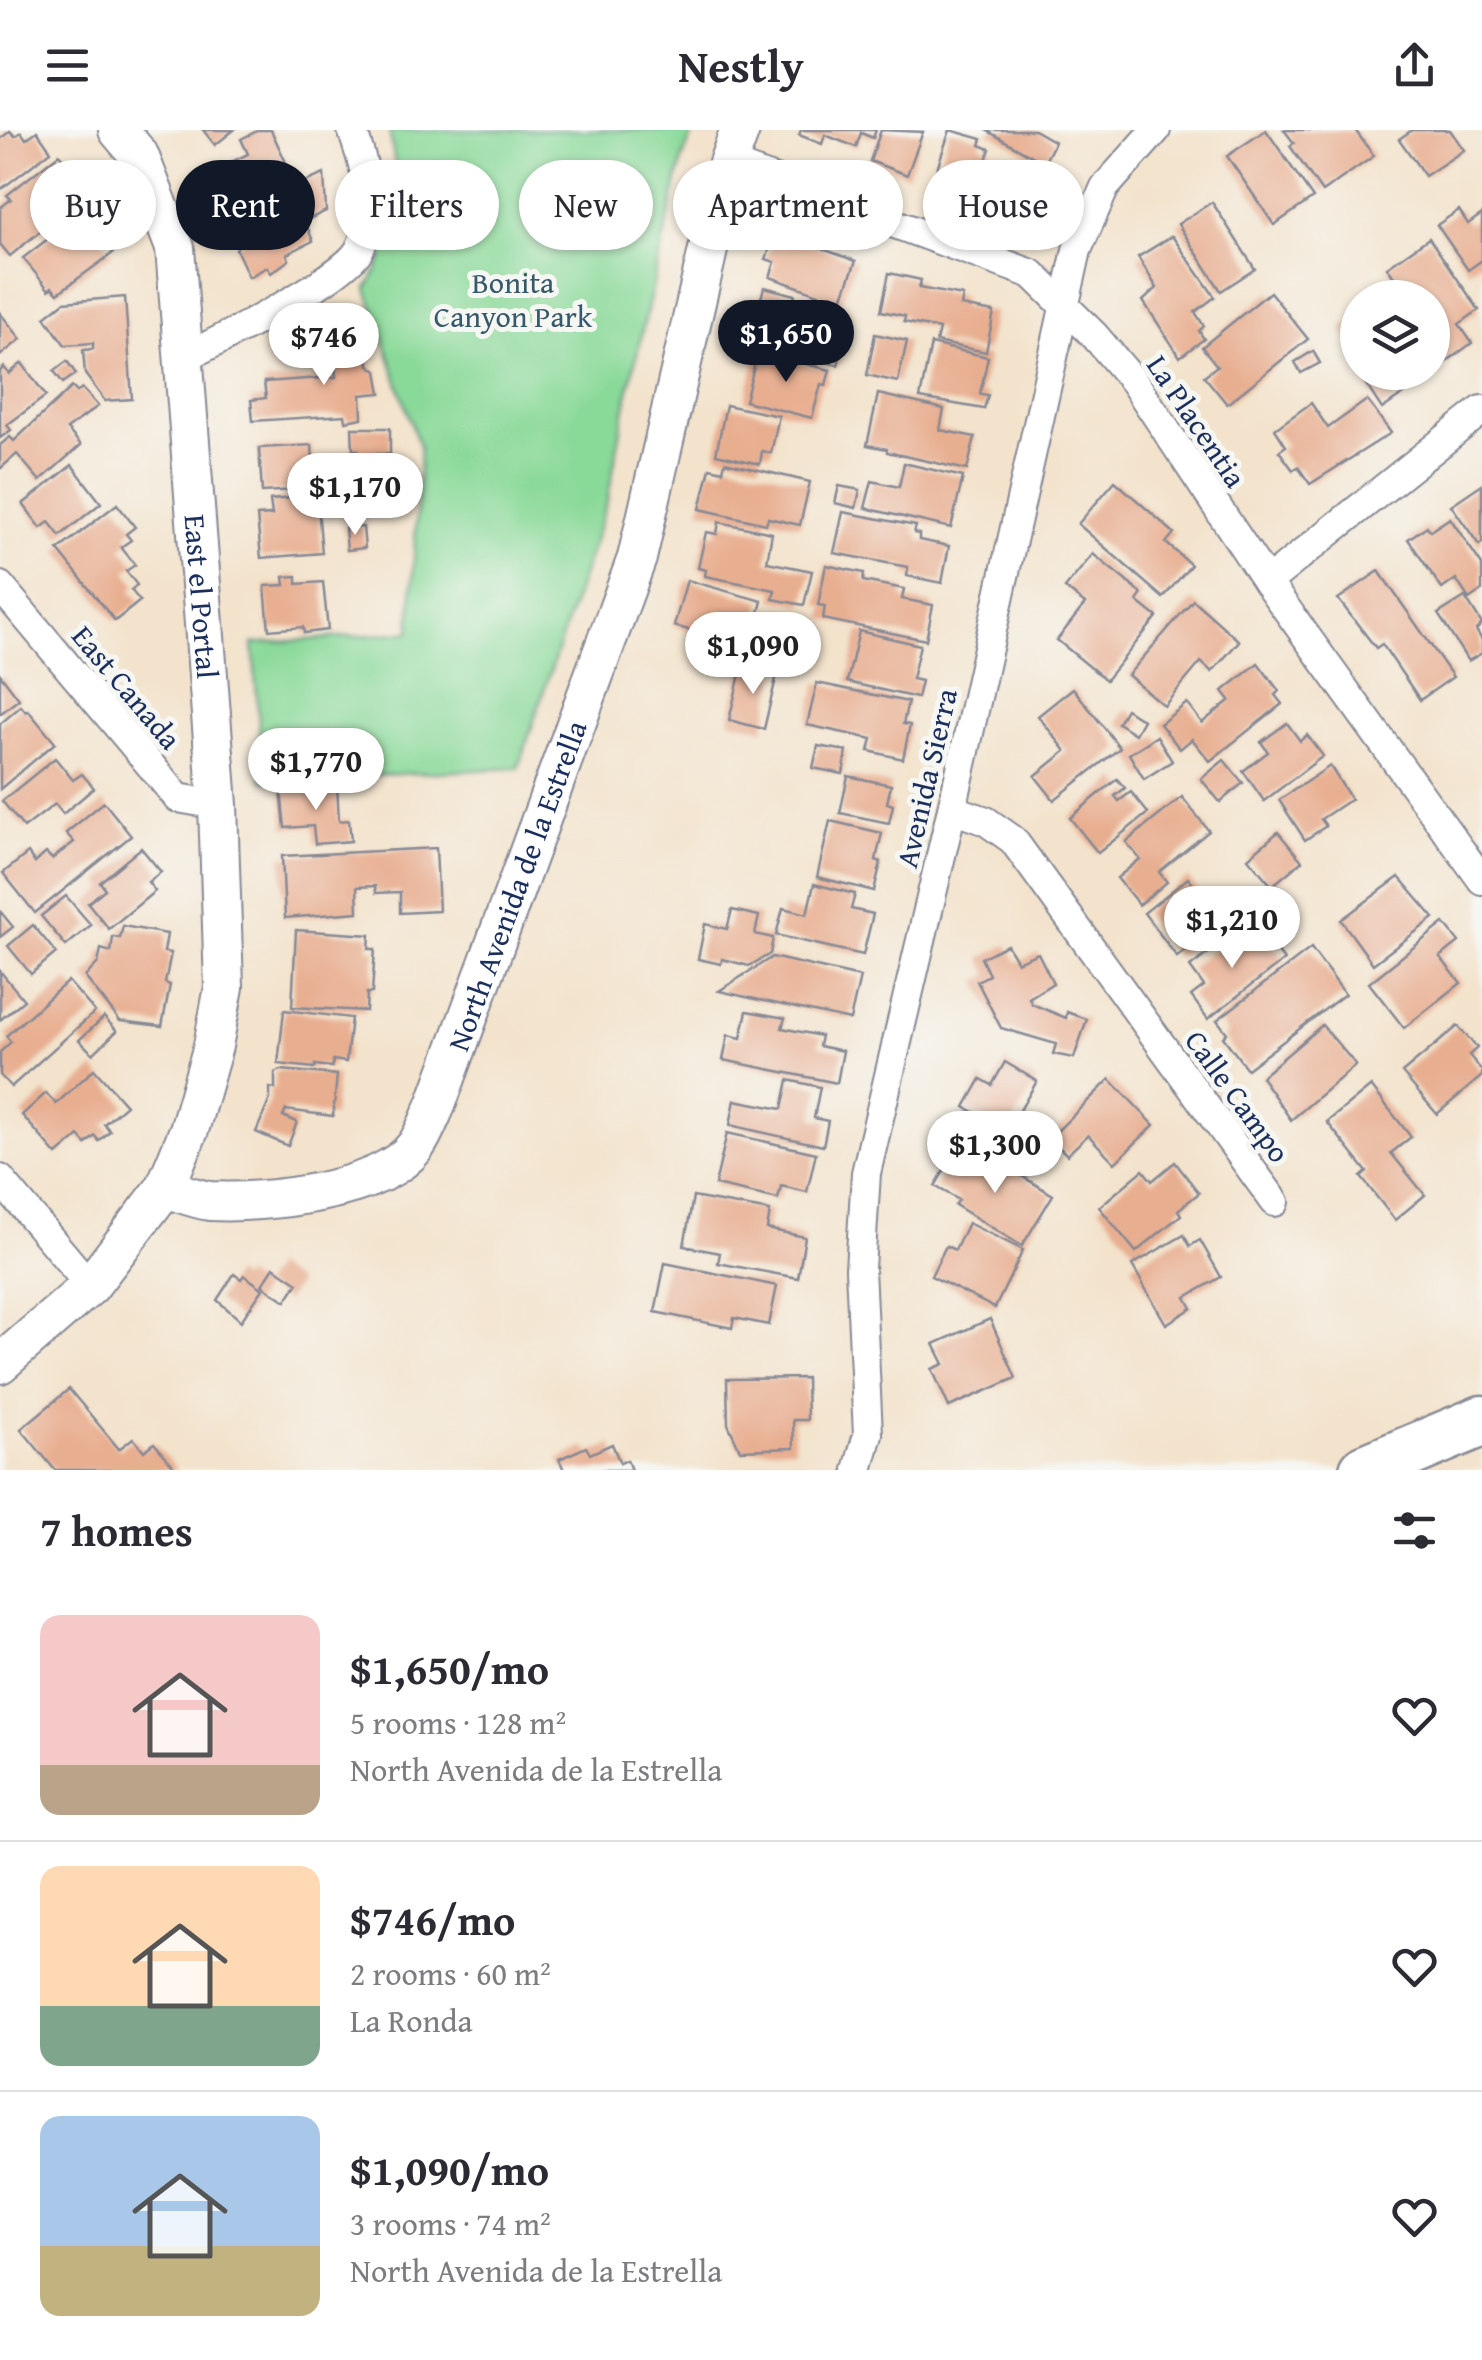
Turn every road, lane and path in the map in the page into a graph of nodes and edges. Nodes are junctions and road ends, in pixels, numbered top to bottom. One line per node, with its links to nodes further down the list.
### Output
1 (118, 130): 6 (street, East el Portal)
2 (352, 130): 6 (street)
3 (1156, 130): 5 (street, Avenida Sierra)
4 (734, 147): 5 (street, La Placentia); 14 (street, North Avenida de la Estrella)
5 (1066, 306): 8 (street, La Placentia); 11 (street, Avenida Sierra)
6 (182, 358): 10 (street, East el Portal)
7 (1482, 410): 8 (street)
8 (1267, 582): 12 (street, La Placentia)
9 (0, 586): 10 (street, East Canada)
10 (218, 806): 14 (street, East el Portal)
11 (952, 810): 15 (street, Calle Campo); 19 (street, Avenida Sierra)
12 (1482, 880)
13 (0, 1179): 16 (street)
14 (165, 1188): 16 (street)
15 (1276, 1202)
16 (90, 1286): 17 (street)
17 (0, 1364)
18 (1482, 1421): 20 (highway)
19 (859, 1469)
20 (1364, 1470)

